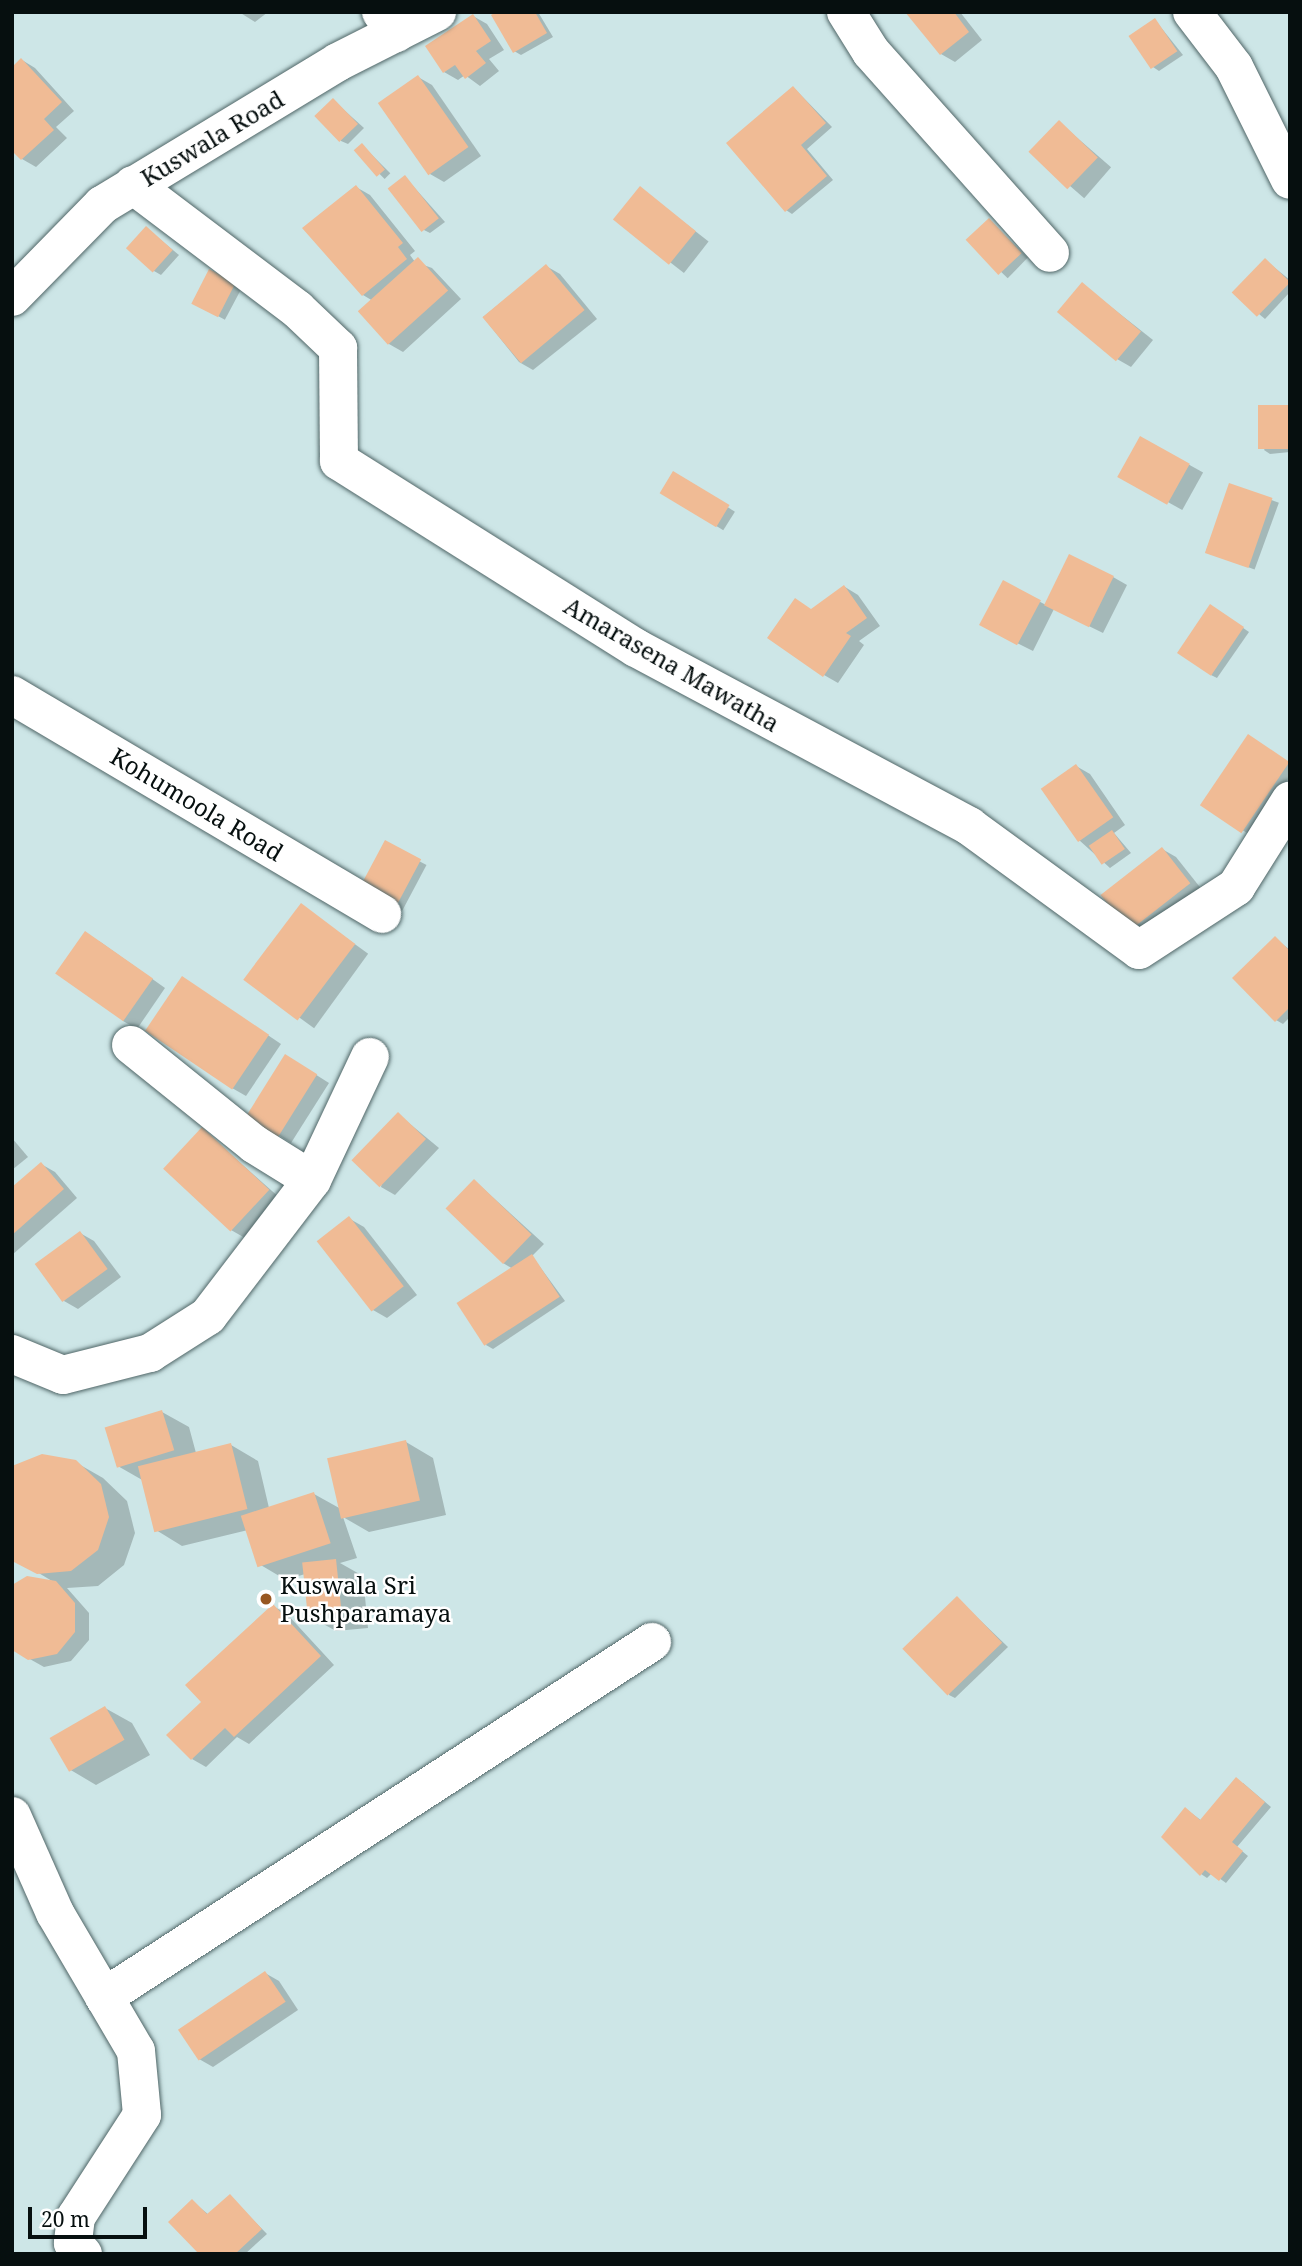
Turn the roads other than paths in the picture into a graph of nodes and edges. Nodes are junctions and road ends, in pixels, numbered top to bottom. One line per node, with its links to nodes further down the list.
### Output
1 (437, 12): 4 (street, Kuswala Road)
2 (846, 12): 7 (street)
3 (1192, 12): 5 (street)
4 (389, 22): 6 (street, Kuswala Road)
5 (1290, 180)
6 (133, 185): 8 (street, Kuswala Road); 10 (street, Amarasena Mawatha)
7 (1050, 253)
8 (12, 298)
9 (12, 695): 11 (street, Kohumoola Road)
10 (1290, 801)
11 (382, 914)
12 (131, 1045): 14 (street)
13 (370, 1057): 14 (street)
14 (312, 1180): 15 (street)
15 (12, 1354)
16 (652, 1642): 18 (street)
17 (12, 1816): 18 (street)
18 (104, 1997): 19 (street)
19 (83, 2254)

